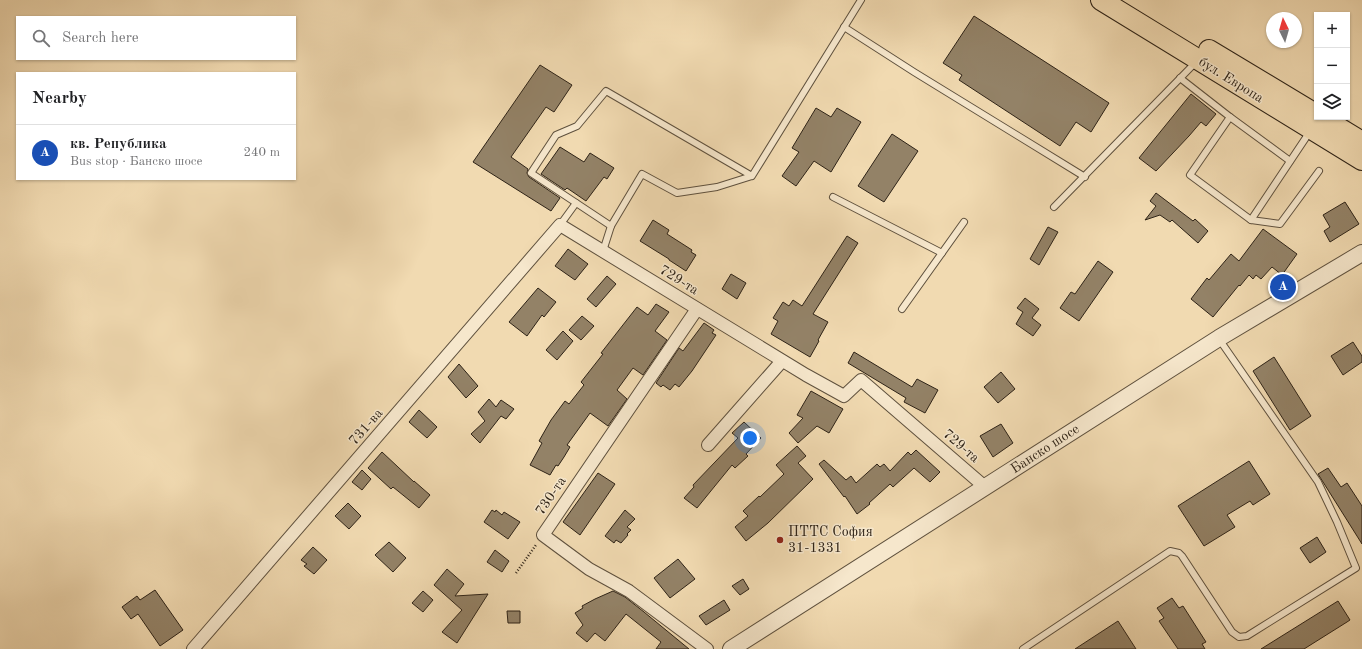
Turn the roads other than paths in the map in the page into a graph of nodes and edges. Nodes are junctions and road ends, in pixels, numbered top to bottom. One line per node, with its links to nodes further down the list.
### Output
1 (861, 0): 4 (lane)
2 (1101, 0): 5 (main road, бул. Европа)
3 (1125, 0): 9 (main road, бул. Европа)
4 (844, 27): 15 (lane); 16 (lane)
5 (1198, 59): 6 (lane); 8 (main road, бул. Европа)
6 (1180, 78): 7 (lane); 16 (lane)
7 (1230, 117): 13 (lane); 20 (lane)
8 (1314, 119)
9 (1314, 119)
10 (1316, 120): 11 (main road, бул. Европа); 12 (main road, бул. Европа); 13 (lane)
11 (1362, 142)
12 (1362, 160)
13 (1290, 161): 20 (lane)
14 (1319, 171): 20 (lane)
15 (752, 176): 18 (lane); 23 (lane)
16 (1085, 177): 19 (lane)
17 (833, 198): 25 (lane)
18 (576, 203): 22 (lane); 23 (lane)
19 (1054, 207)
20 (1251, 220)
21 (964, 222): 25 (lane)
22 (560, 225): 24 (street, 729-та); 33 (street, 731-ва)
23 (611, 226): 24 (lane)
24 (603, 251): 27 (street, 729-та)
25 (942, 253): 28 (lane)
26 (1362, 253): 29 (street, Банско шосе)
27 (697, 309): 30 (street, 729-та); 34 (street, 730-та)
28 (902, 310)
29 (1218, 338): 32 (street, Банско шосе); 36 (lane)
30 (782, 361): 31 (street); 32 (street, 729-та)
31 (708, 445)
32 (985, 487): 35 (street, Банско шосе)
33 (193, 649)
34 (707, 649)
35 (731, 649)
36 (1023, 649)

